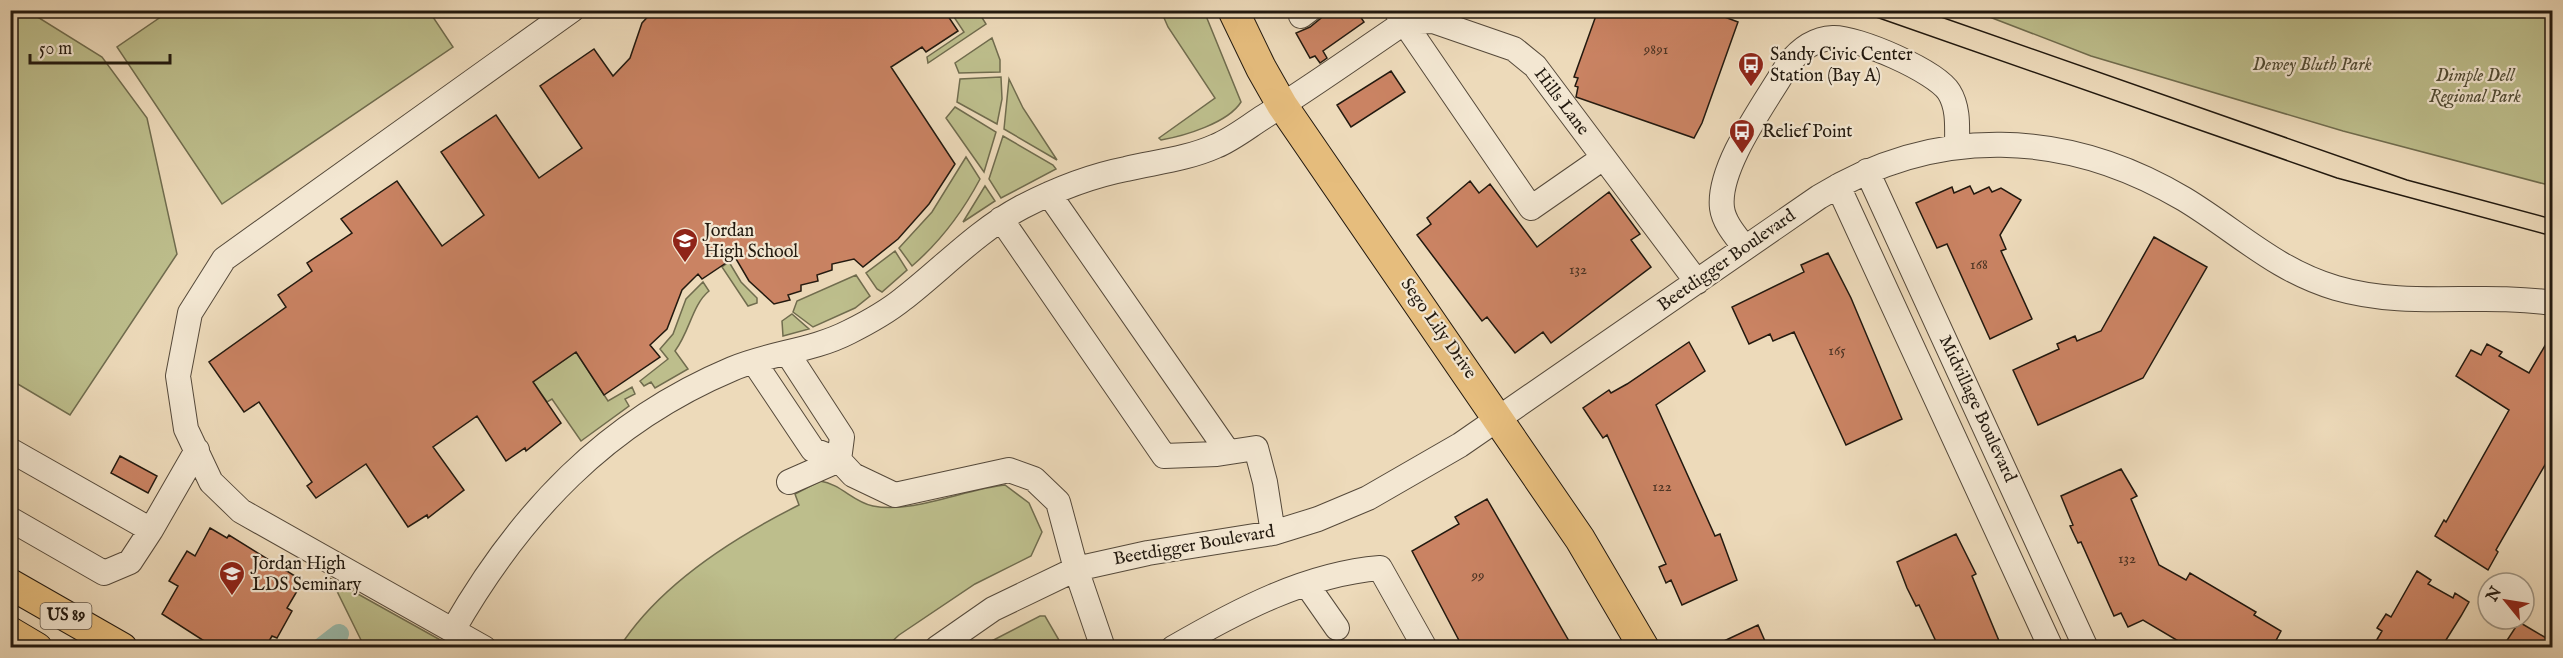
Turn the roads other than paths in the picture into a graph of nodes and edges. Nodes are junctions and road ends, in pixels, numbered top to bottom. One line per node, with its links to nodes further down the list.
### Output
1 (1233, 10): 4 (main road, Sego Lily Drive)
2 (563, 14): 18 (street)
3 (1401, 16): 4 (street); 6 (street, Hills Lane); 6 (street)
4 (1282, 105): 9 (street); 16 (main road, Sego Lily Drive)
5 (1957, 146): 7 (street, Beetdigger Boulevard); 11 (street); 13 (street, Beetdigger Boulevard)
6 (1603, 158): 12 (street, Hills Lane)
7 (1867, 171): 8 (street, Beetdigger Boulevard); 40 (street, Midvillage Boulevard)
8 (1838, 186): 11 (street, Beetdigger Boulevard); 39 (street, Midvillage Boulevard)
9 (1049, 194): 10 (street); 19 (street)
10 (1001, 219): 14 (street); 19 (street)
11 (1744, 248): 12 (street, Beetdigger Boulevard)
12 (1697, 282): 16 (street, Beetdigger Boulevard)
13 (2553, 303)
14 (788, 354): 15 (street); 20 (street)
15 (754, 362): 20 (street); 29 (street)
16 (1499, 418): 24 (street, Beetdigger Boulevard); 38 (main road, Sego Lily Drive)
17 (10, 450): 23 (street)
18 (197, 450): 23 (street); 29 (street)
19 (1228, 452): 24 (street)
20 (839, 460): 21 (street); 25 (street)
21 (789, 482)
22 (10, 519): 23 (street)
23 (152, 530)
24 (1273, 533): 25 (street, Beetdigger Boulevard)
25 (1076, 569): 34 (street, Beetdigger Boulevard); 35 (street)
26 (10, 584): 32 (main road, US 89)
27 (1307, 585): 28 (street); 36 (street); 37 (street)
28 (1337, 628)
29 (453, 630): 33 (street)
30 (10, 632): 31 (main road, US 89)
31 (37, 648)
32 (122, 648)
33 (484, 648)
34 (937, 648)
35 (1103, 648)
36 (1173, 648)
37 (1425, 648)
38 (1644, 648)
39 (2051, 648)
40 (2086, 648)

